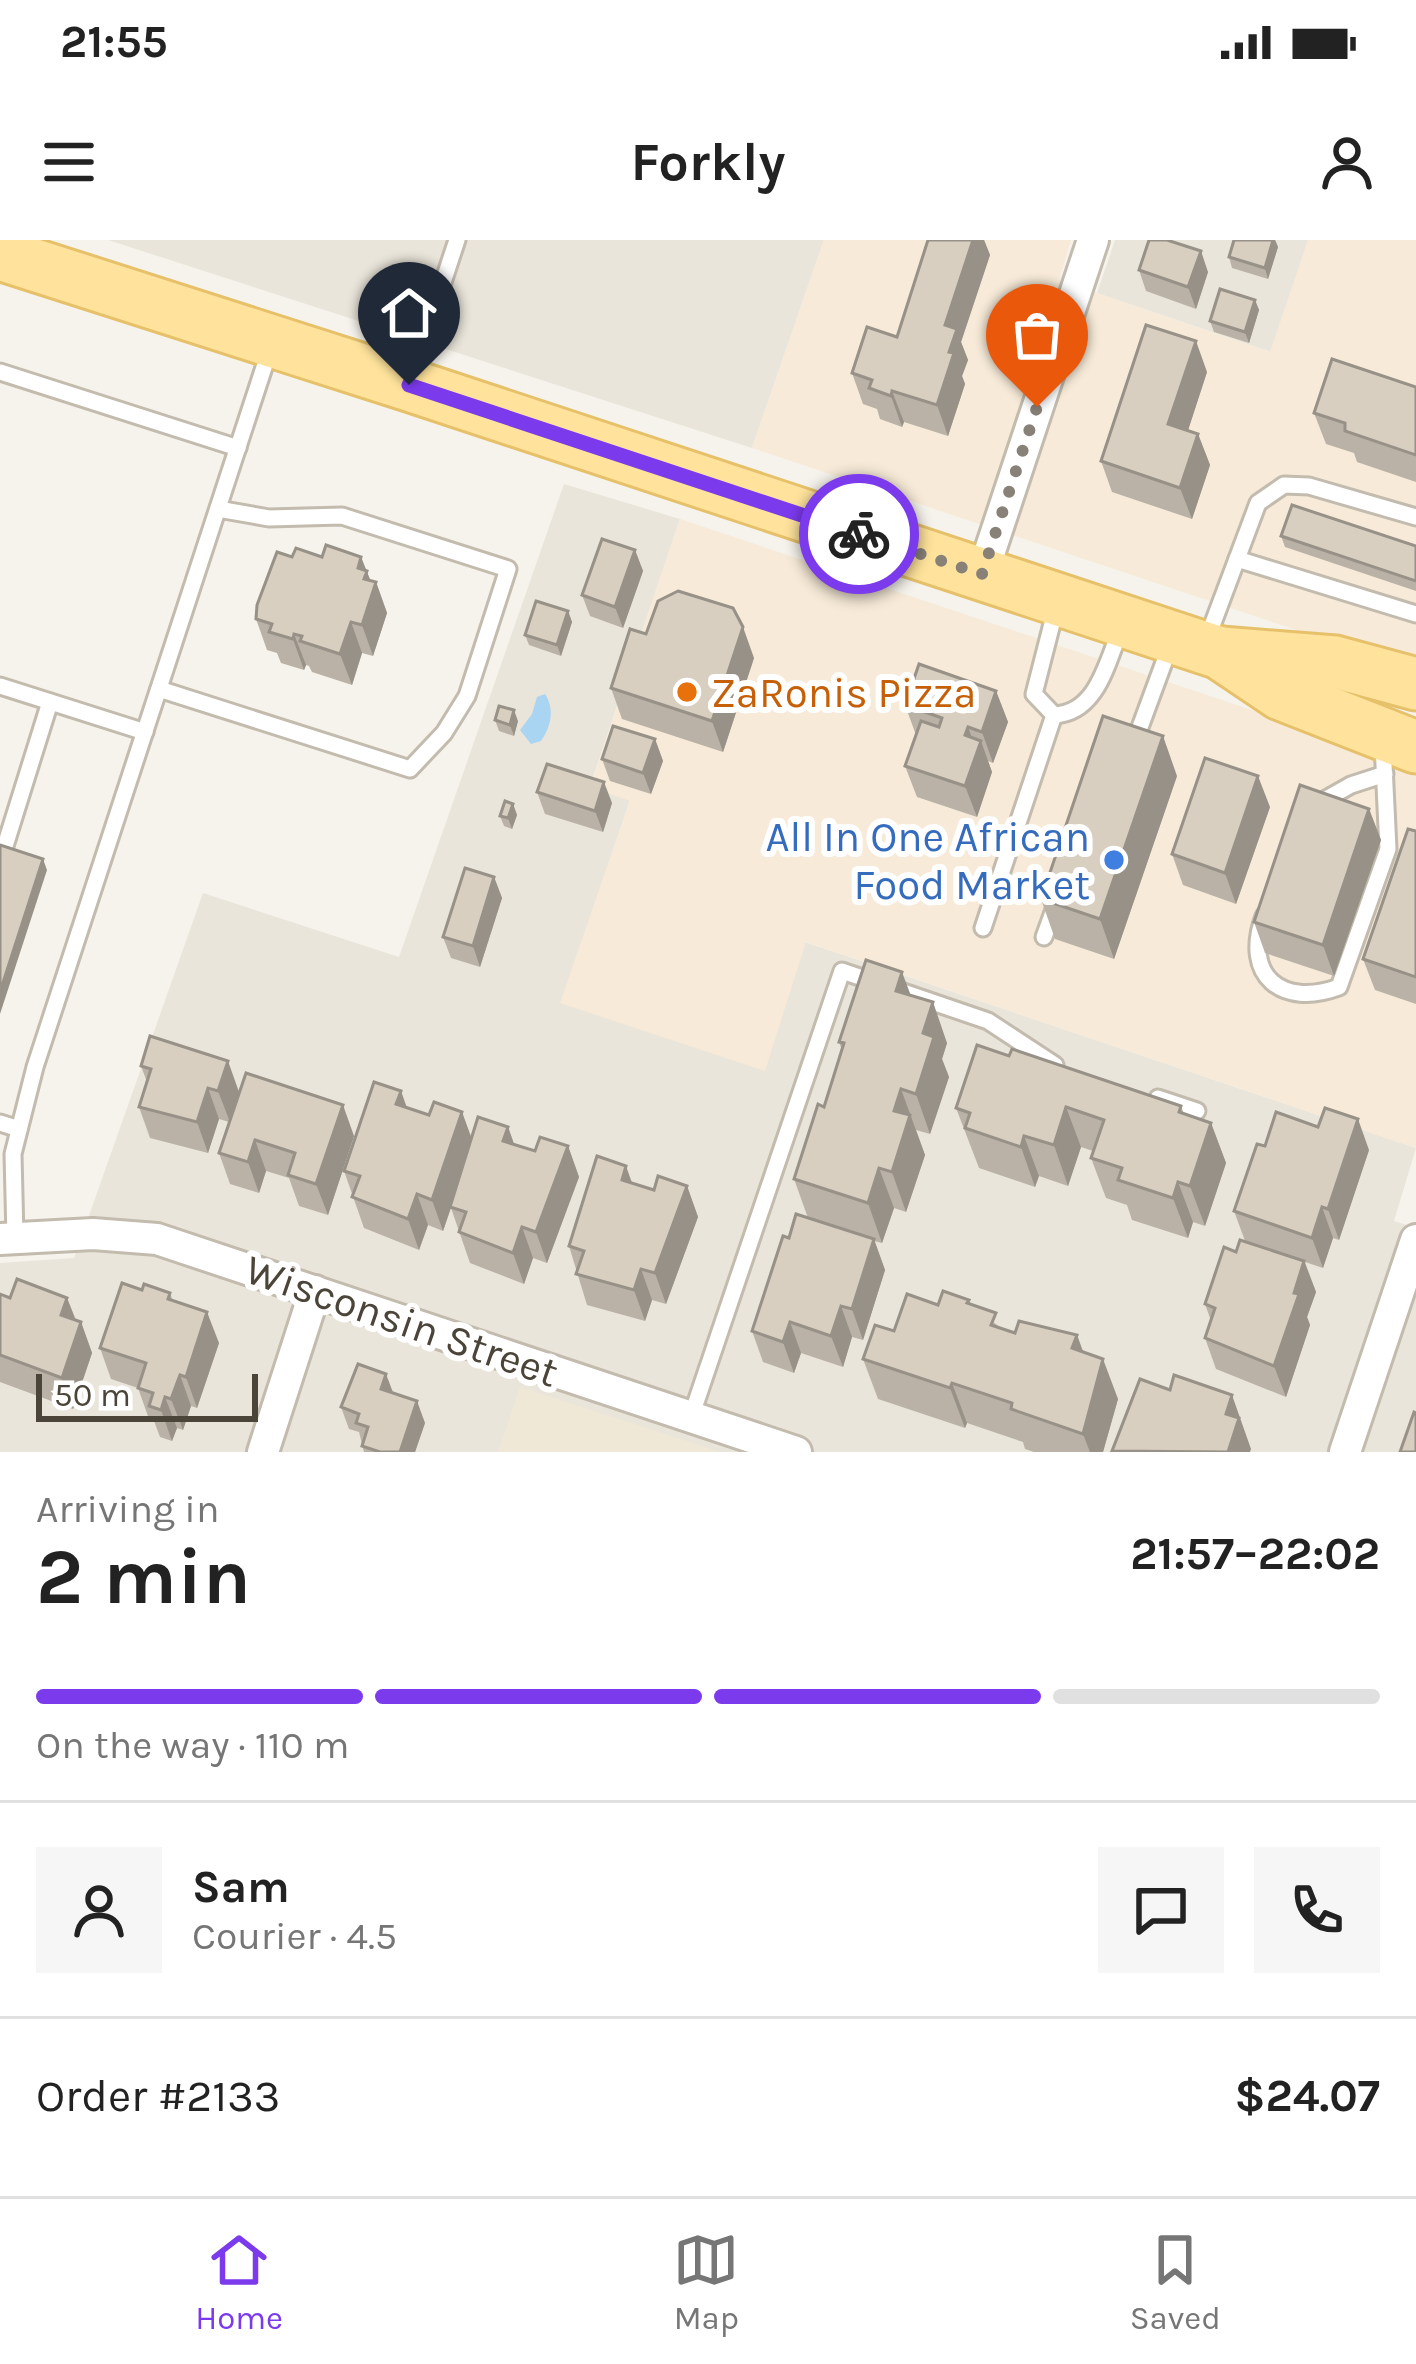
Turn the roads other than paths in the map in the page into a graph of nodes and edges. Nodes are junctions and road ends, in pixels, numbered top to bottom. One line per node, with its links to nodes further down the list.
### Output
1 (457, 240): 6 (lane)
2 (1094, 240): 11 (street)
3 (0, 254): 4 (main road)
4 (273, 340): 6 (main road); 7 (lane)
5 (0, 372): 7 (lane)
6 (409, 385): 11 (main road)
7 (238, 448): 8 (lane)
8 (218, 509): 18 (lane); 18 (lane)
9 (1416, 517): 10 (lane)
10 (1237, 559): 13 (lane); 15 (lane)
11 (982, 574): 12 (main road)
12 (1058, 599): 14 (main road); 20 (lane)
13 (1416, 614)
14 (1124, 622): 15 (main road); 20 (lane)
15 (1199, 646): 16 (main road); 22 (main road); 23 (lane)
16 (1416, 684)
17 (0, 686): 19 (lane)
18 (159, 689): 21 (lane)
19 (50, 702): 21 (lane); 25 (lane)
20 (1054, 716): 28 (lane)
21 (145, 732): 34 (lane)
22 (1395, 752): 24 (lane); 27 (lane)
23 (1107, 754)
24 (1300, 818)
25 (5, 845)
26 (1058, 897): 29 (lane)
27 (1270, 900)
28 (983, 928)
29 (1044, 938)
30 (1068, 1070): 38 (lane)
31 (1132, 1090): 32 (lane)
32 (1197, 1111)
33 (0, 1123): 34 (lane)
34 (19, 1129): 35 (lane)
35 (7, 1238): 37 (street, Wisconsin Street)
36 (1416, 1240): 41 (street)
37 (315, 1291): 38 (street, Wisconsin Street); 39 (street)
38 (691, 1417): 40 (street, Wisconsin Street)
39 (263, 1452)
40 (796, 1452)
41 (1346, 1452)

